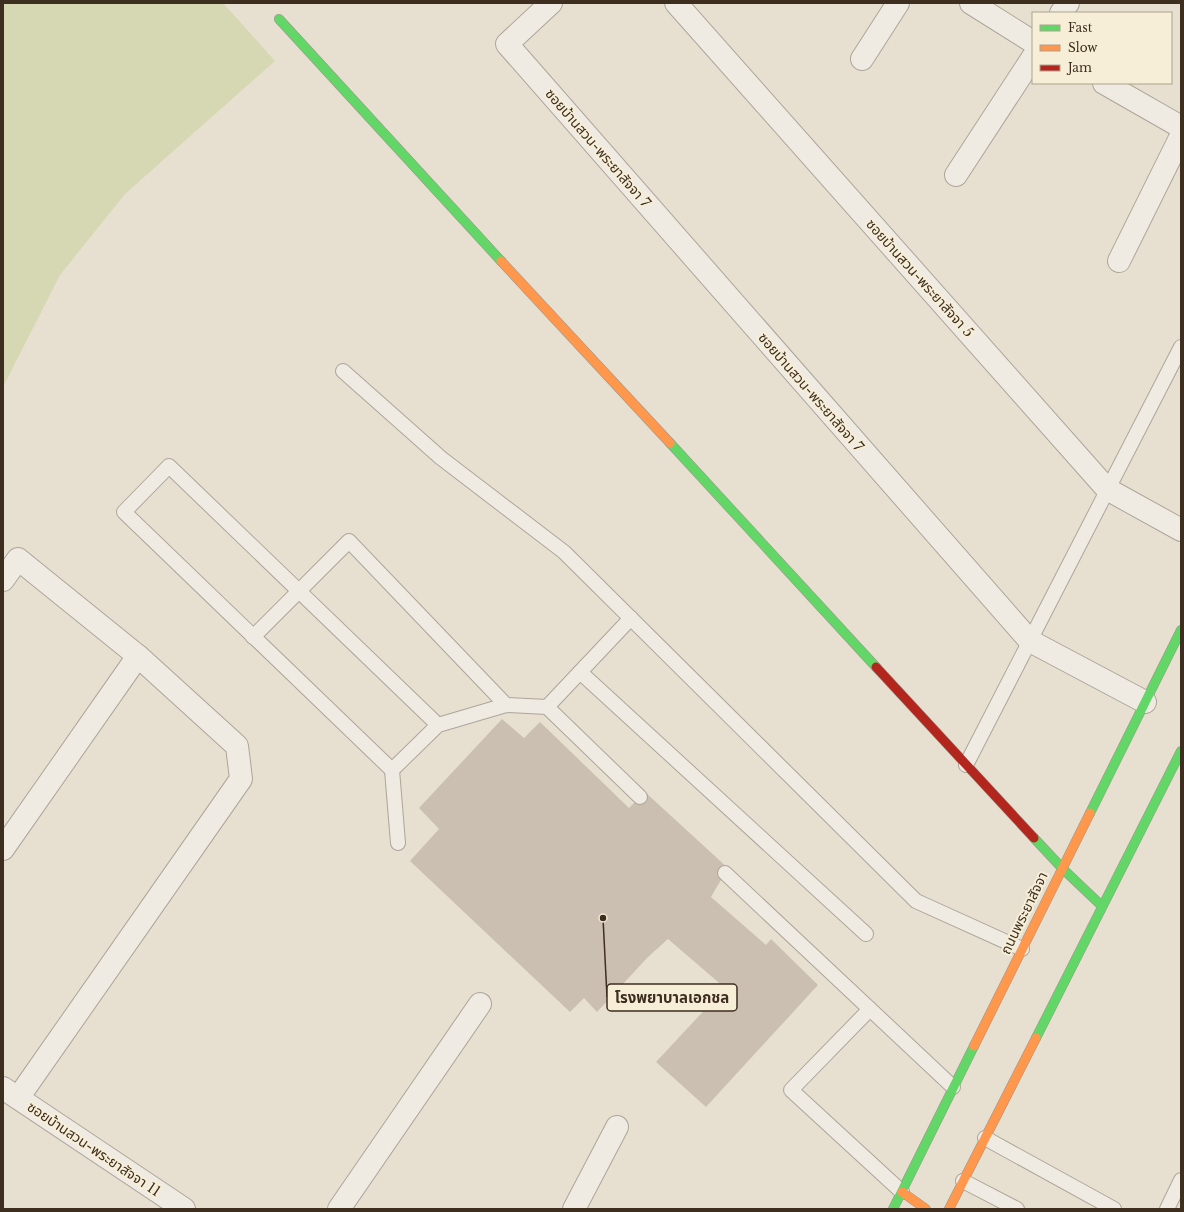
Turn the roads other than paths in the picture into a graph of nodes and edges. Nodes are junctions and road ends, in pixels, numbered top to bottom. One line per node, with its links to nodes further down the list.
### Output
1 (551, 3): 25 (street, ซอยบ้านสวน-พระยาสัจจา 7)
2 (676, 3): 18 (street, ซอยบ้านสวน-พระยาสัจจา 5)
3 (898, 3): 9 (street)
4 (971, 3): 8 (street)
5 (1068, 3): 6 (street)
6 (1062, 12)
7 (279, 18): 33 (main road)
8 (1032, 41)
9 (862, 59)
10 (1032, 59): 14 (street)
11 (1106, 84): 12 (street)
12 (1181, 127)
13 (1181, 136): 15 (street)
14 (956, 175)
15 (1119, 261)
16 (1181, 346): 18 (lane)
17 (343, 371): 22 (lane)
18 (1107, 489): 19 (street, ซอยบ้านสวน-พระยาสัจจา 5); 25 (lane)
19 (1181, 530)
20 (3, 580): 26 (street)
21 (299, 591): 24 (lane); 24 (lane); 29 (lane); 31 (lane)
22 (631, 618): 27 (lane); 42 (lane)
23 (1181, 630): 28 (main road, ถนนพระยาสัจจา)
24 (253, 637): 34 (lane)
25 (1030, 641): 28 (street, ซอยบ้านสวน-พระยาสัจจา 7); 33 (lane)
26 (138, 656): 37 (street); 46 (street)
27 (580, 672): 30 (lane); 41 (lane)
28 (1145, 702): 38 (main road, ถนนพระยาสัจจา)
29 (506, 705): 30 (lane); 31 (lane)
30 (547, 707): 35 (lane)
31 (438, 725): 34 (lane)
32 (1181, 751): 40 (main road)
33 (966, 765): 38 (main road)
34 (392, 770): 36 (lane)
35 (640, 797)
36 (398, 843)
37 (3, 849)
38 (1062, 868): 40 (main road); 42 (main road, ถนนพระยาสัจจา)
39 (725, 873): 44 (lane)
40 (1102, 906): 48 (main road)
41 (866, 934)
42 (1022, 949): 45 (main road, ถนนพระยาสัจจา)
43 (480, 1004): 53 (street)
44 (870, 1009): 45 (lane); 51 (lane)
45 (954, 1087): 51 (main road, ถนนพระยาสัจจา)
46 (11, 1093): 52 (street, ซอยบ้านสวน-พระยาสัจจา 11)
47 (617, 1127): 54 (street)
48 (985, 1138): 50 (main road); 59 (lane)
49 (1181, 1180): 60 (lane)
50 (963, 1181): 57 (main road); 58 (lane)
51 (902, 1192): 55 (main road, ถนนพระยาสัจจา); 56 (main road)
52 (184, 1209)
53 (339, 1209)
54 (574, 1209)
55 (893, 1209)
56 (926, 1209)
57 (949, 1209)
58 (1017, 1209)
59 (1114, 1209)
60 (1167, 1209)

